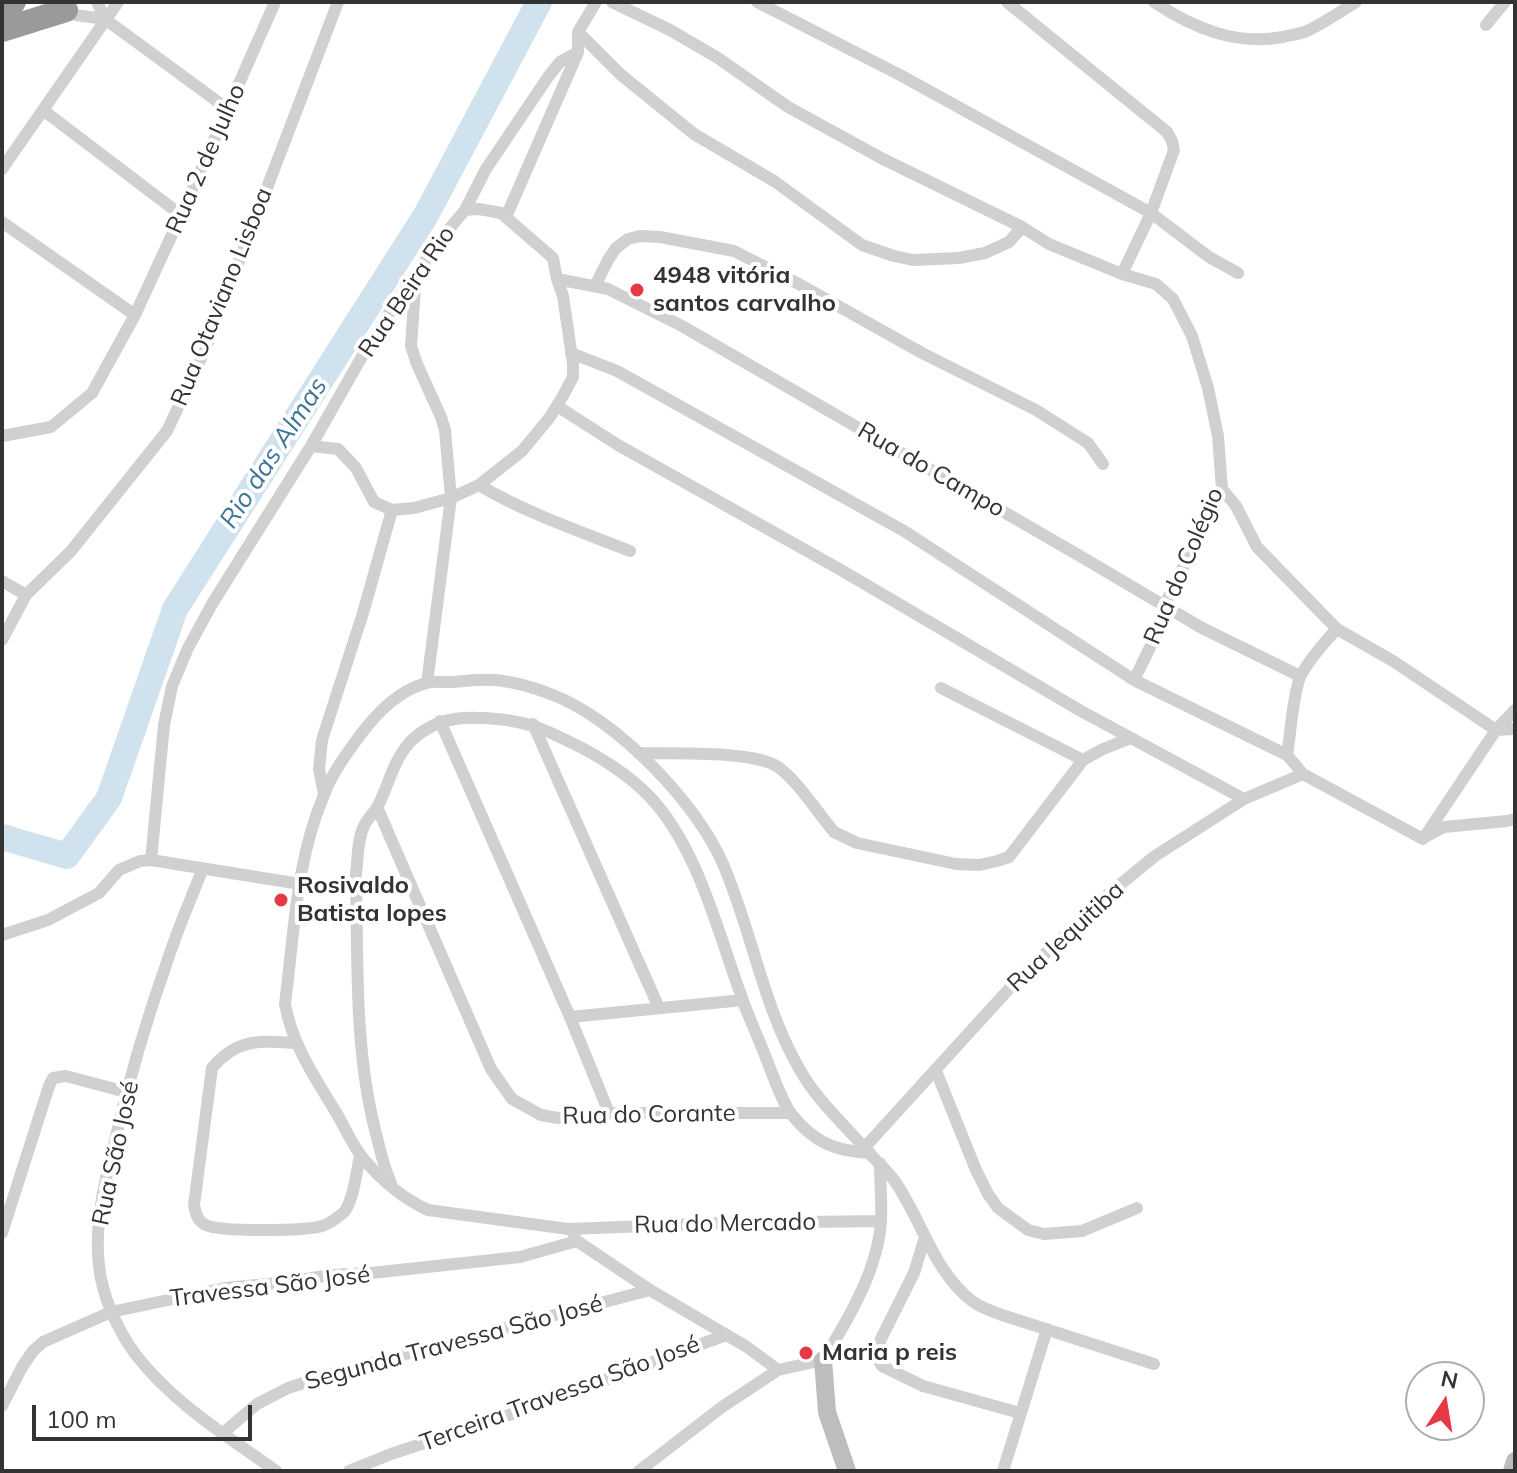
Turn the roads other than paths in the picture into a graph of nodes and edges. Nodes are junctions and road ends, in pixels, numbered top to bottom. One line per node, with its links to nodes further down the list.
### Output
1 (14, 2): 14 (highway)
2 (97, 2): 15 (street)
3 (118, 2): 15 (street)
4 (275, 2): 21 (street, Rua 2 de Julho)
5 (338, 2): 46 (street, Rua Otaviano Lisboa)
6 (596, 2): 18 (street)
7 (612, 2): 28 (street, Rua do Colégio)
8 (757, 2): 24 (street)
9 (1007, 2): 24 (street)
10 (1154, 2): 11 (street)
11 (1356, 2)
12 (1505, 2): 16 (street)
13 (60, 6): 15 (street); 17 (highway)
14 (2, 16)
15 (105, 19): 20 (street); 21 (street)
16 (1486, 25)
17 (2, 30)
18 (578, 32): 19 (street); 28 (street)
19 (578, 52): 23 (street, Rua Beira Rio); 26 (street)
20 (43, 110): 22 (street); 25 (street)
21 (229, 110): 25 (street, Rua 2 de Julho)
22 (2, 169)
23 (465, 210): 26 (street); 30 (street, Rua Beira Rio)
24 (1151, 213): 29 (street); 31 (street)
25 (181, 215): 34 (street, Rua 2 de Julho)
26 (506, 217): 32 (street)
27 (2, 222): 34 (street)
28 (1022, 227): 31 (street, Rua do Colégio)
29 (1238, 273)
30 (416, 274): 38 (street, Rua Beira Rio); 42 (street)
31 (1122, 274): 41 (street, Rua do Colégio)
32 (557, 279): 33 (street, Rua do Campo); 35 (street)
33 (595, 286): 39 (street); 47 (street, Rua do Campo)
34 (135, 315): 37 (street, Rua 2 de Julho)
35 (571, 353): 36 (street); 52 (street)
36 (557, 406): 40 (street); 60 (street)
37 (2, 436)
38 (311, 446): 43 (street); 70 (street, Rua Beira Rio)
39 (1103, 464)
40 (479, 485): 42 (street); 44 (street)
41 (1222, 489): 47 (street, Rua do Colégio); 49 (street)
42 (451, 498): 43 (street); 53 (street)
43 (392, 510): 65 (street)
44 (630, 551)
45 (2, 581): 46 (street)
46 (26, 595): 48 (street, Rua Otaviano Lisboa)
47 (1164, 606): 51 (street, Rua do Campo); 52 (street, Rua do Colégio)
48 (6, 622): 50 (street, Rua Otaviano Lisboa)
49 (1337, 629): 51 (street); 59 (street)
50 (2, 640)
51 (1300, 676): 62 (street)
52 (1134, 680): 62 (street)
53 (427, 683): 61 (street); 65 (street)
54 (941, 688): 63 (street)
55 (1515, 710): 59 (street)
56 (440, 721): 57 (street); 67 (street); 76 (street)
57 (533, 724): 74 (street); 75 (street)
58 (1515, 729): 59 (street)
59 (1496, 730): 69 (street)
60 (1131, 738): 63 (street); 66 (street)
61 (638, 753): 63 (street); 82 (street)
62 (1287, 755): 64 (street)
63 (1083, 760)
64 (1303, 774): 66 (street, Rua Jequitiba); 69 (street)
65 (324, 794): 72 (street)
66 (1244, 799): 78 (street, Rua Jequitiba)
67 (377, 807): 80 (street, Rua do Corante); 84 (street)
68 (1515, 819): 69 (street)
69 (1423, 839)
70 (151, 860): 71 (street); 73 (street)
71 (203, 868): 72 (street); 79 (street, Rua São José)
72 (300, 884): 77 (street)
73 (2, 935)
74 (743, 1000): 75 (street); 81 (street)
75 (659, 1008): 76 (street)
76 (570, 1017): 80 (street)
77 (296, 1043): 83 (street); 83 (street)
78 (936, 1071): 82 (street, Rua Jequitiba); 85 (street)
79 (126, 1092): 88 (street); 92 (street, Rua São José)
80 (609, 1113): 81 (street, Rua do Corante)
81 (789, 1113): 82 (street)
82 (872, 1154): 86 (street); 89 (street)
83 (360, 1155): 84 (street, Rua do Mercado)
84 (394, 1190): 87 (street, Rua do Mercado)
85 (1137, 1208)
86 (881, 1221): 87 (street, Rua do Mercado); 95 (street)
87 (568, 1229): 90 (street)
88 (2, 1233)
89 (925, 1237): 93 (street); 99 (street)
90 (577, 1241): 91 (street); 92 (street, Travessa São José)
91 (650, 1290): 94 (street); 100 (street, Segunda Travessa São José)
92 (111, 1312): 98 (street, Travessa São José); 100 (street, Rua São José)
93 (1047, 1329): 96 (street); 99 (street)
94 (726, 1335): 97 (street); 103 (street, Terceira Travessa São José)
95 (823, 1360): 97 (street); 105 (street)
96 (1154, 1364)
97 (778, 1370): 104 (street)
98 (2, 1406)
99 (1020, 1413): 106 (street)
100 (223, 1433): 102 (street, Rua São José)
101 (1515, 1461): 107 (street)
102 (276, 1471)
103 (349, 1471)
104 (639, 1471)
105 (847, 1471)
106 (1003, 1471)
107 (1512, 1471)

